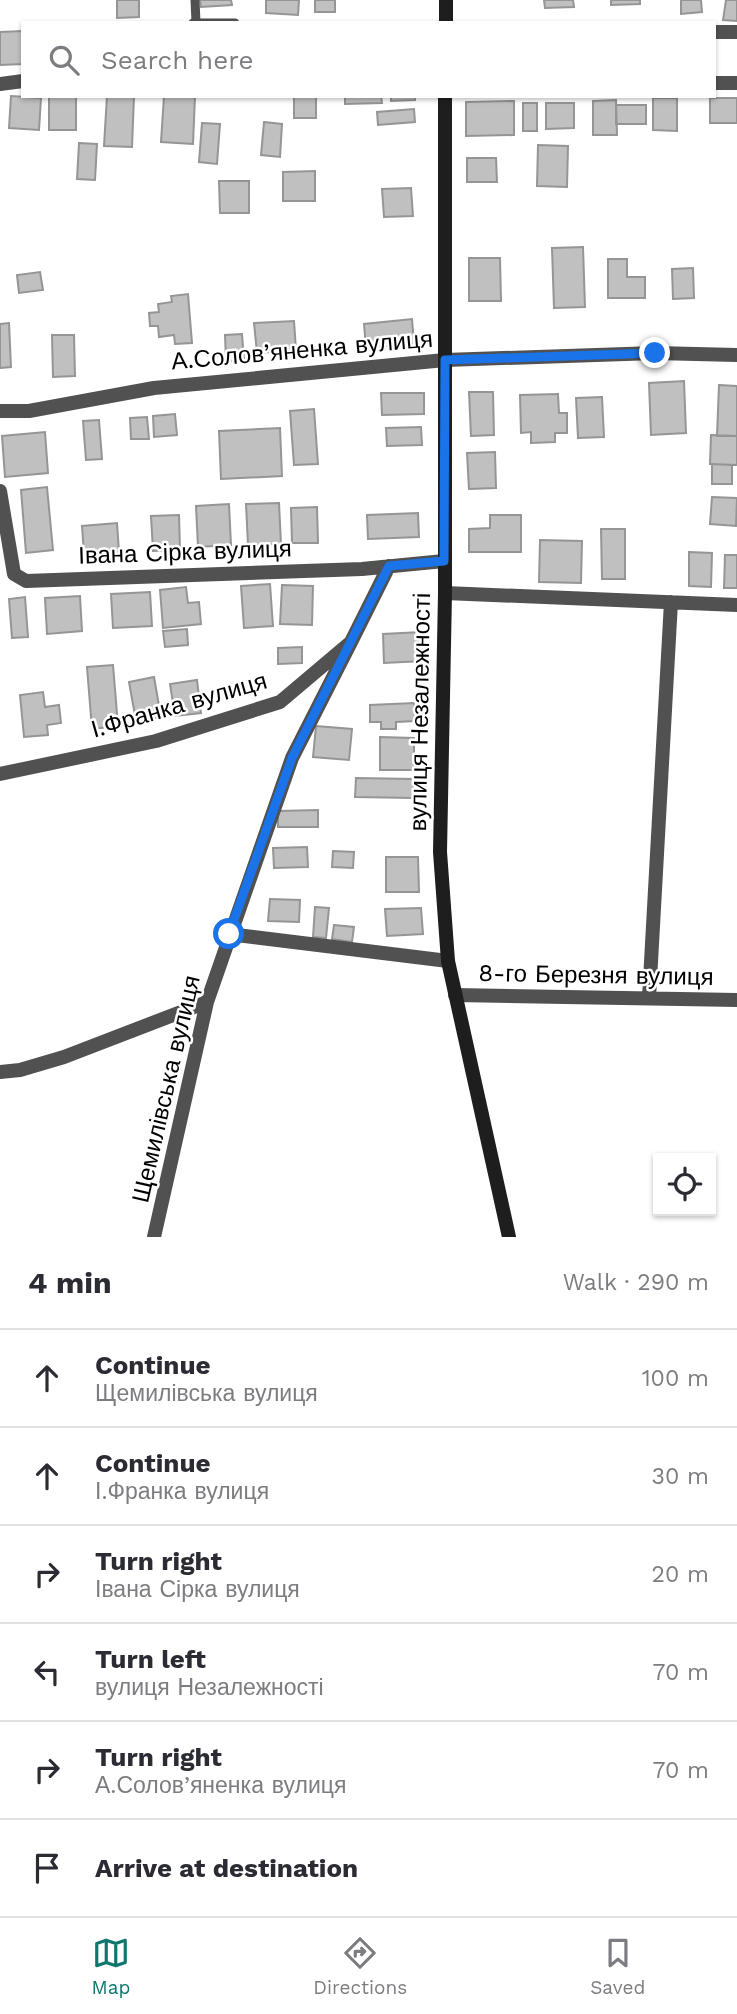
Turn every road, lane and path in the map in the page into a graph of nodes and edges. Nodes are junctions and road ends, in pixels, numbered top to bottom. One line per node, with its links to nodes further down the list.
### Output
1 (195, 0): 3 (lane)
2 (446, 0): 4 (street)
3 (194, 21)
4 (446, 21)
5 (716, 32): 6 (street)
6 (737, 32)
7 (21, 81): 10 (street)
8 (716, 83): 9 (street)
9 (737, 83)
10 (0, 84)
11 (445, 98): 13 (street, вулиця Незалежності)
12 (737, 355): 13 (street, А.Солов’яненка вулиця)
13 (445, 360): 14 (street, А.Солов’яненка вулиця); 16 (street, вулиця Незалежності)
14 (0, 411)
15 (0, 491): 17 (street, Івана Сірка вулиця)
16 (444, 561): 17 (street, Івана Сірка вулиця); 18 (street, вулиця Незалежності)
17 (389, 566): 21 (street, І.Франка вулиця)
18 (445, 593): 19 (street); 24 (street, вулиця Незалежності)
19 (671, 602): 20 (street); 26 (street)
20 (737, 605)
21 (351, 642): 22 (street, І.Франка вулиця); 23 (street, Щемилівська вулиця)
22 (0, 774)
23 (229, 934): 24 (street, 8-го Березня вулиця); 28 (street, Щемилівська вулиця)
24 (447, 961): 25 (street, вулиця Незалежності)
25 (455, 995): 26 (street, 8-го Березня вулиця); 31 (street, вулиця Незалежності)
26 (649, 998): 27 (street, 8-го Березня вулиця)
27 (737, 1000)
28 (207, 1002): 29 (street); 30 (street, Щемилівська вулиця)
29 (0, 1072)
30 (154, 1237)
31 (509, 1237)

